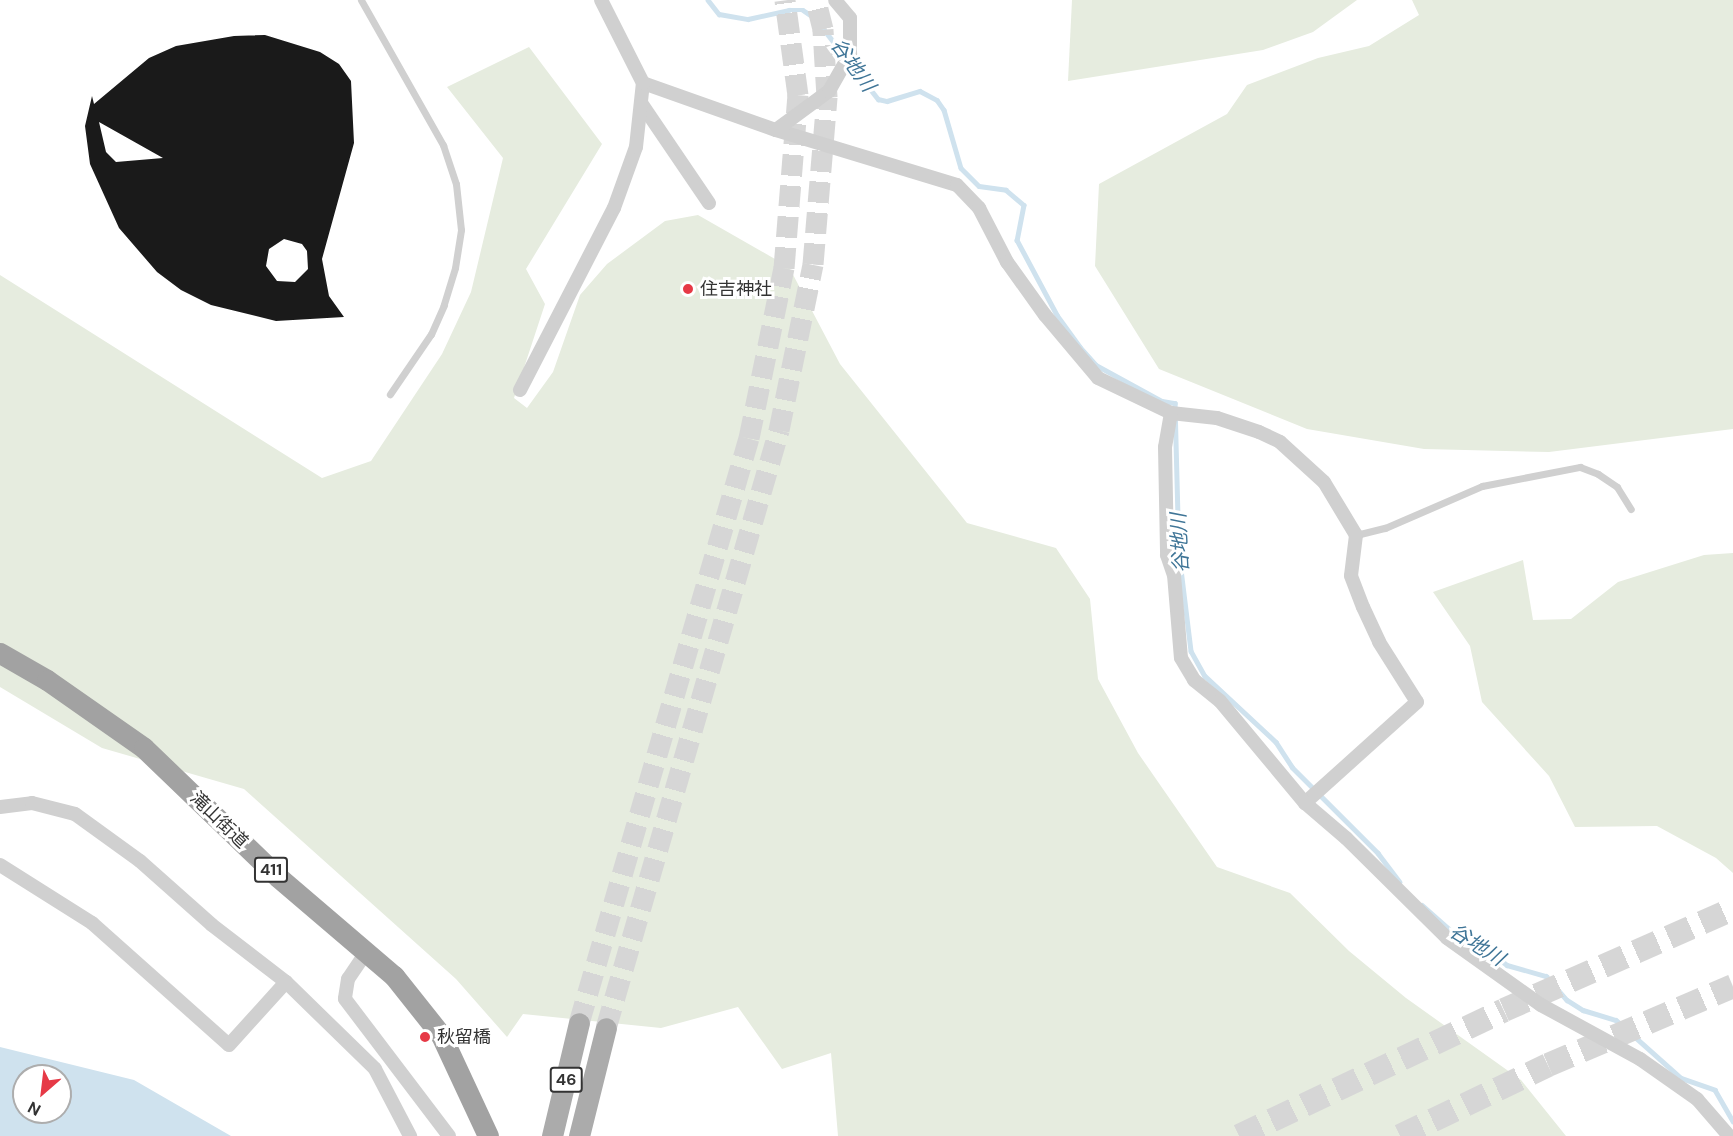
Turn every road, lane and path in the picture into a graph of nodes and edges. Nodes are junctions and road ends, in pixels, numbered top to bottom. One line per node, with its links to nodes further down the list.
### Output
1 (361, 0): 9 (lane)
2 (601, 0): 4 (street)
3 (835, 0): 6 (street)
4 (643, 83): 5 (street); 6 (street)
5 (641, 103): 7 (street); 8 (street)
6 (776, 130): 10 (street)
7 (709, 203)
8 (520, 390)
9 (390, 394)
10 (1171, 413): 12 (street); 14 (street)
11 (1631, 509): 12 (lane)
12 (1356, 535): 14 (street)
13 (0, 653): 17 (highway, 滝山街道 / 411)
14 (1305, 803): 26 (street)
15 (0, 807): 18 (street)
16 (0, 865): 18 (street)
17 (367, 951): 22 (street); 23 (highway, 滝山街道 / 411)
18 (286, 982): 21 (street)
19 (579, 1023): 24 (main road, 46)
20 (606, 1028): 25 (main road, 46)
21 (410, 1136)
22 (449, 1136)
23 (488, 1136)
24 (552, 1136)
25 (579, 1136)
26 (1729, 1136)

